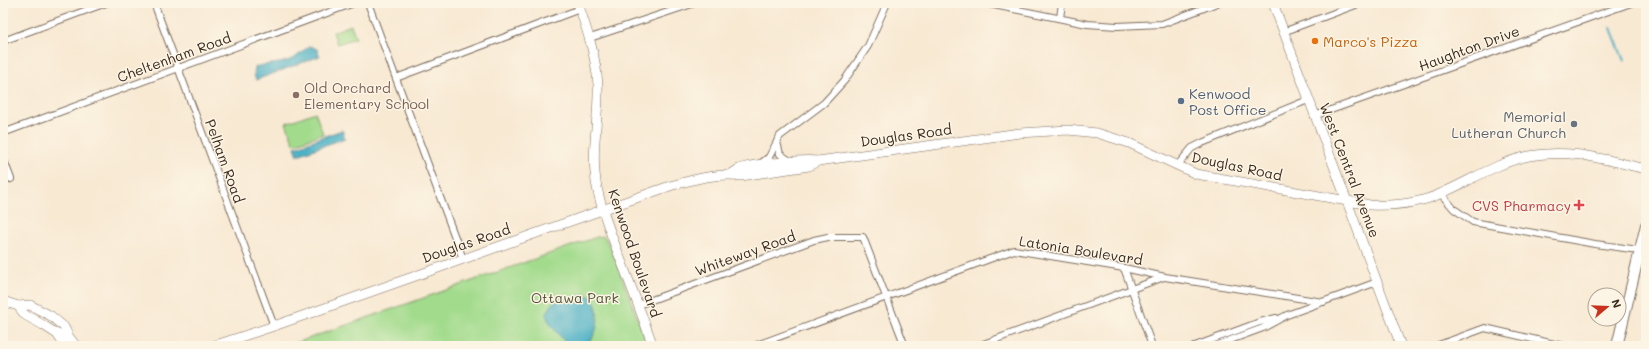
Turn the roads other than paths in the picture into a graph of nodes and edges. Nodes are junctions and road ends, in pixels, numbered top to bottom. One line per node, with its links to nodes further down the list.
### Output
1 (106, 3): 17 (street)
2 (154, 3): 18 (street, Pelham Road)
3 (354, 3): 18 (street, Cheltenham Road)
4 (368, 3): 19 (street)
5 (695, 3): 16 (street)
6 (887, 3): 23 (street)
7 (984, 3): 14 (street)
8 (1062, 3): 14 (street)
9 (1217, 3): 14 (street)
10 (1273, 3): 15 (street, West Central Avenue)
11 (1361, 3): 15 (street)
12 (1631, 3): 21 (street, Haughton Drive)
13 (579, 6): 16 (street, Kenwood Boulevard); 19 (street)
14 (1060, 18)
15 (1283, 32): 20 (street, West Central Avenue)
16 (590, 38): 34 (street, Kenwood Boulevard)
17 (3, 41)
18 (178, 68): 22 (street, Cheltenham Road); 48 (street, Pelham Road)
19 (396, 78): 37 (street)
20 (1308, 100): 21 (street, West Central Avenue); 28 (street)
21 (1314, 116): 33 (street, West Central Avenue)
22 (3, 134)
23 (777, 141): 26 (street); 27 (street)
24 (3, 158): 31 (street)
25 (818, 161): 26 (street, Douglas Road); 28 (street, Douglas Road); 30 (street, Douglas Road)
26 (791, 162): 27 (street, Douglas Road)
27 (757, 166): 30 (street, Douglas Road)
28 (1177, 166): 33 (street, Douglas Road)
29 (1646, 169): 32 (street, Douglas Road)
30 (731, 174): 34 (street, Douglas Road)
31 (11, 179)
32 (1441, 194): 33 (street, Douglas Road); 36 (street)
33 (1347, 201): 40 (street, West Central Avenue)
34 (602, 210): 37 (street, Douglas Road); 45 (street, Kenwood Boulevard)
35 (1646, 225): 36 (main road)
36 (1643, 251): 62 (main road)
37 (463, 259): 48 (street, Douglas Road)
38 (1124, 268): 39 (street, Latonia Boulevard); 41 (street); 42 (street, Latonia Boulevard)
39 (1165, 277): 41 (street); 44 (street, Latonia Boulevard)
40 (1377, 282): 44 (street); 59 (street, West Central Avenue)
41 (1131, 289): 55 (street); 56 (street)
42 (887, 297): 45 (street, Whiteway Road); 53 (street, Latonia Boulevard); 54 (street)
43 (3, 301): 46 (street)
44 (1323, 302): 47 (street)
45 (638, 305): 52 (street, Kenwood Boulevard)
46 (18, 306): 49 (street); 49 (street)
47 (1287, 315): 57 (street); 58 (street)
48 (274, 326): 51 (street, Douglas Road)
49 (67, 342): 50 (street)
50 (76, 346)
51 (213, 346)
52 (653, 346)
53 (754, 346)
54 (905, 346)
55 (978, 346)
56 (1152, 346)
57 (1195, 346)
58 (1214, 346)
59 (1400, 346)
60 (1436, 346): 61 (street)
61 (1563, 346)
62 (1617, 346)

